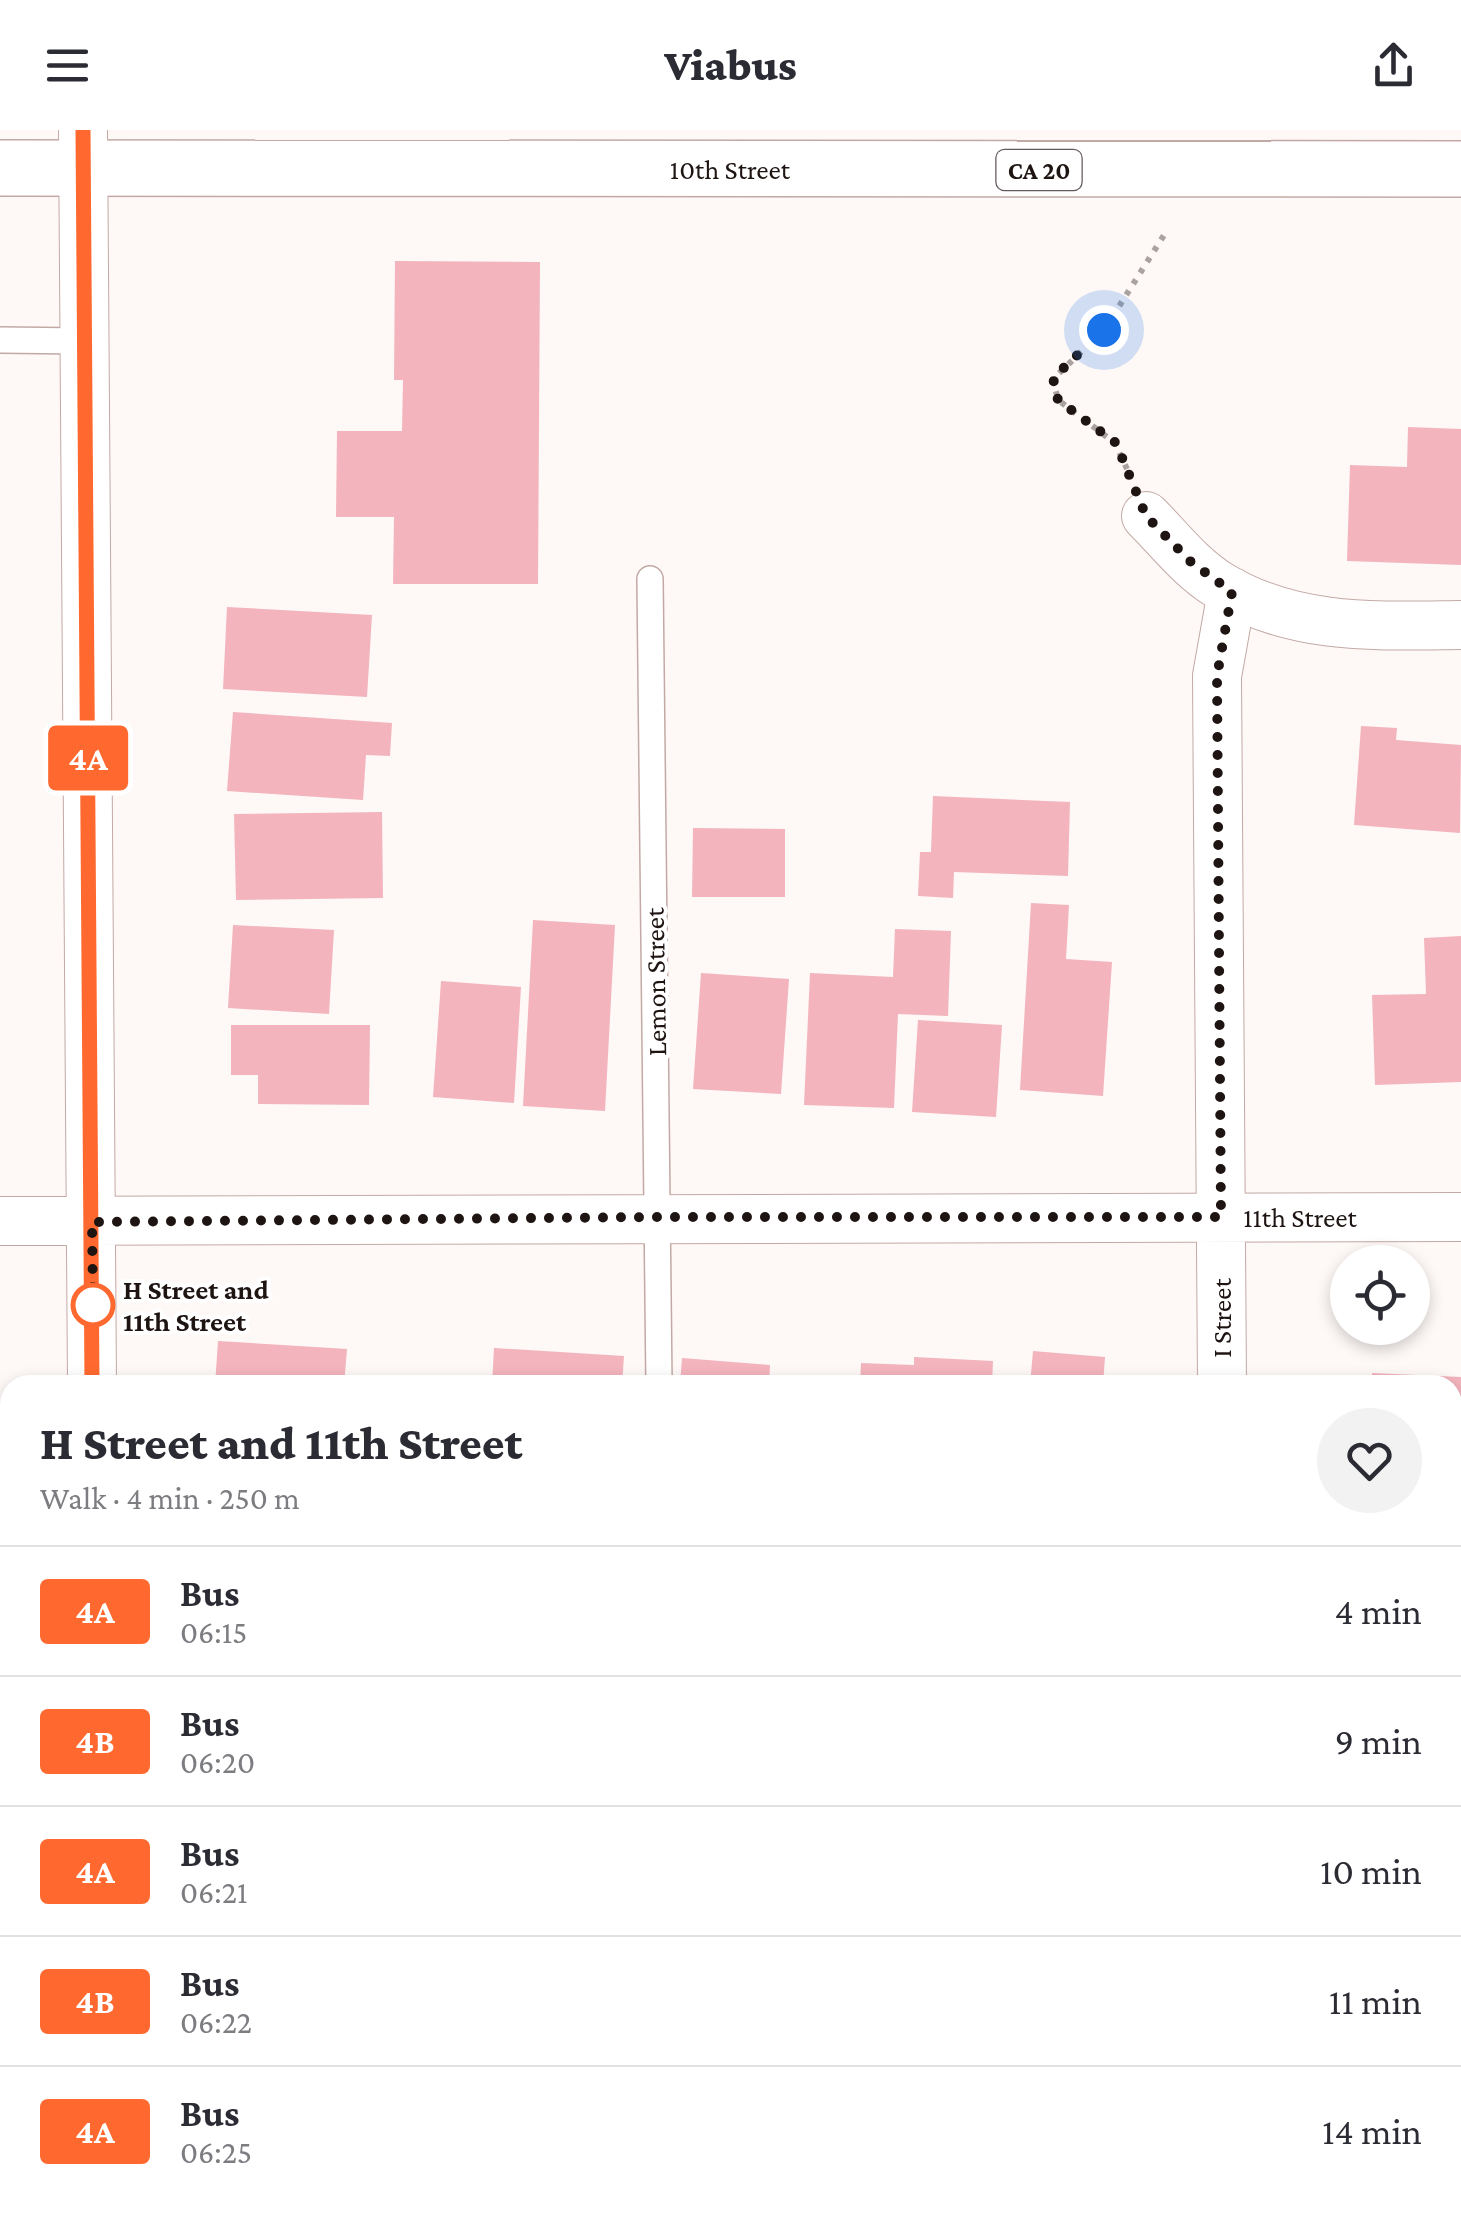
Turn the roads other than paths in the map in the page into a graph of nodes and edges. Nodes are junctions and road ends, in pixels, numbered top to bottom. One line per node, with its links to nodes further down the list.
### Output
1 (84, 150): 2 (highway, 10th Street / CA 20); 3 (highway, 10th Street / CA 20); 5 (street)
2 (0, 168)
3 (1461, 169)
4 (0, 340): 5 (lane)
5 (85, 341): 14 (street)
6 (1146, 516): 8 (street)
7 (650, 579): 10 (lane, Lemon Street)
8 (1232, 592): 9 (street); 11 (street, I Street)
9 (1461, 625)
10 (658, 1217): 11 (street, 11th Street); 14 (street, 11th Street); 16 (lane, Lemon Street)
11 (1221, 1217): 12 (street, 11th Street); 17 (street, I Street)
12 (1461, 1217)
13 (0, 1221): 14 (street, 11th Street)
14 (92, 1222): 15 (street)
15 (92, 1375)
16 (659, 1375)
17 (1222, 1375)

